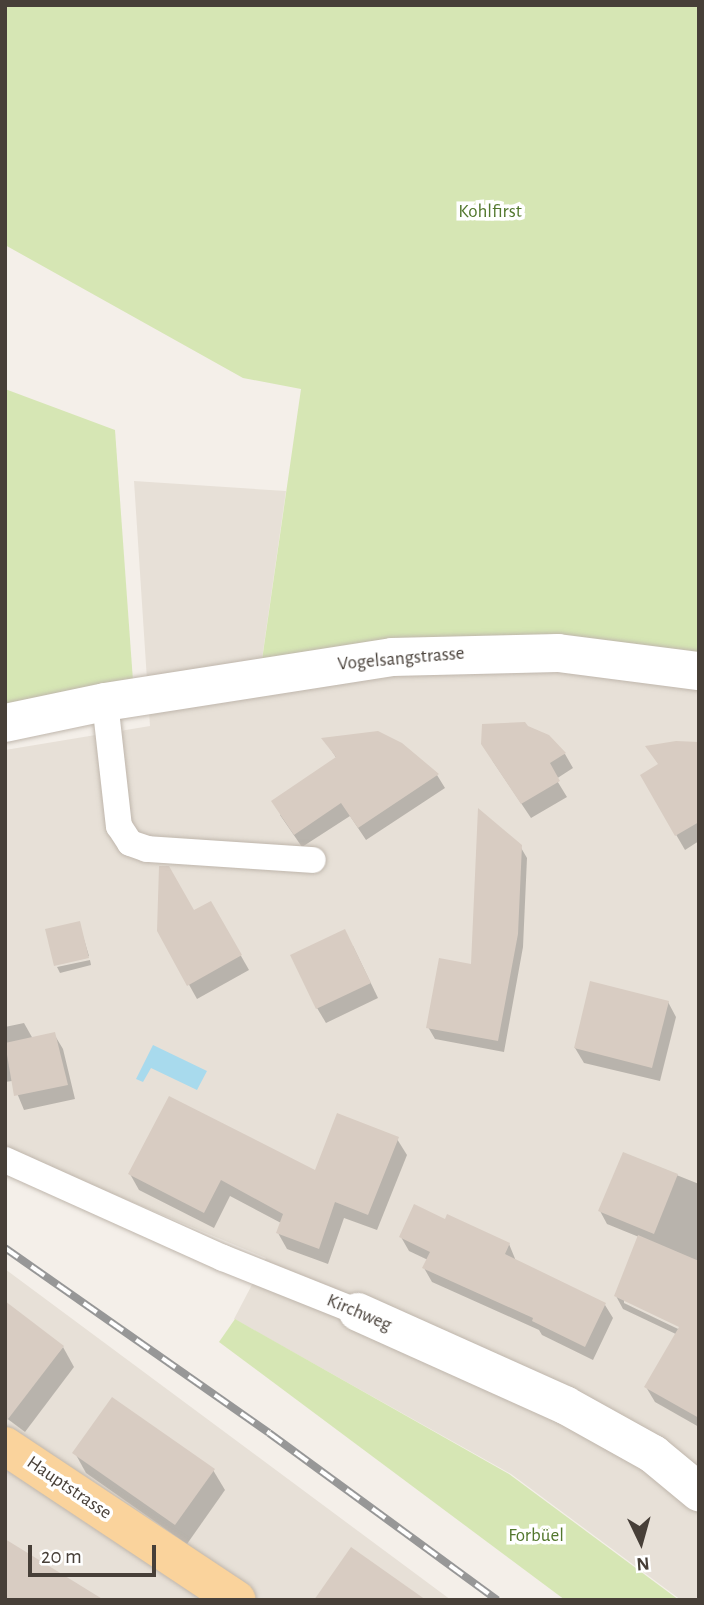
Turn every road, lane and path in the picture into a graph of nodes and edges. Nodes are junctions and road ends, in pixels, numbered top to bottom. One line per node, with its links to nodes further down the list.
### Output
1 (699, 671): 2 (street, Vogelsangstrasse)
2 (105, 702): 3 (street, Vogelsangstrasse); 4 (lane)
3 (5, 723)
4 (313, 860)
5 (5, 1160): 6 (lane, Kirchweg)
6 (358, 1312): 8 (street, Kirchweg)
7 (5, 1446): 9 (main road, Hauptstrasse)
8 (699, 1492)
9 (237, 1600)

